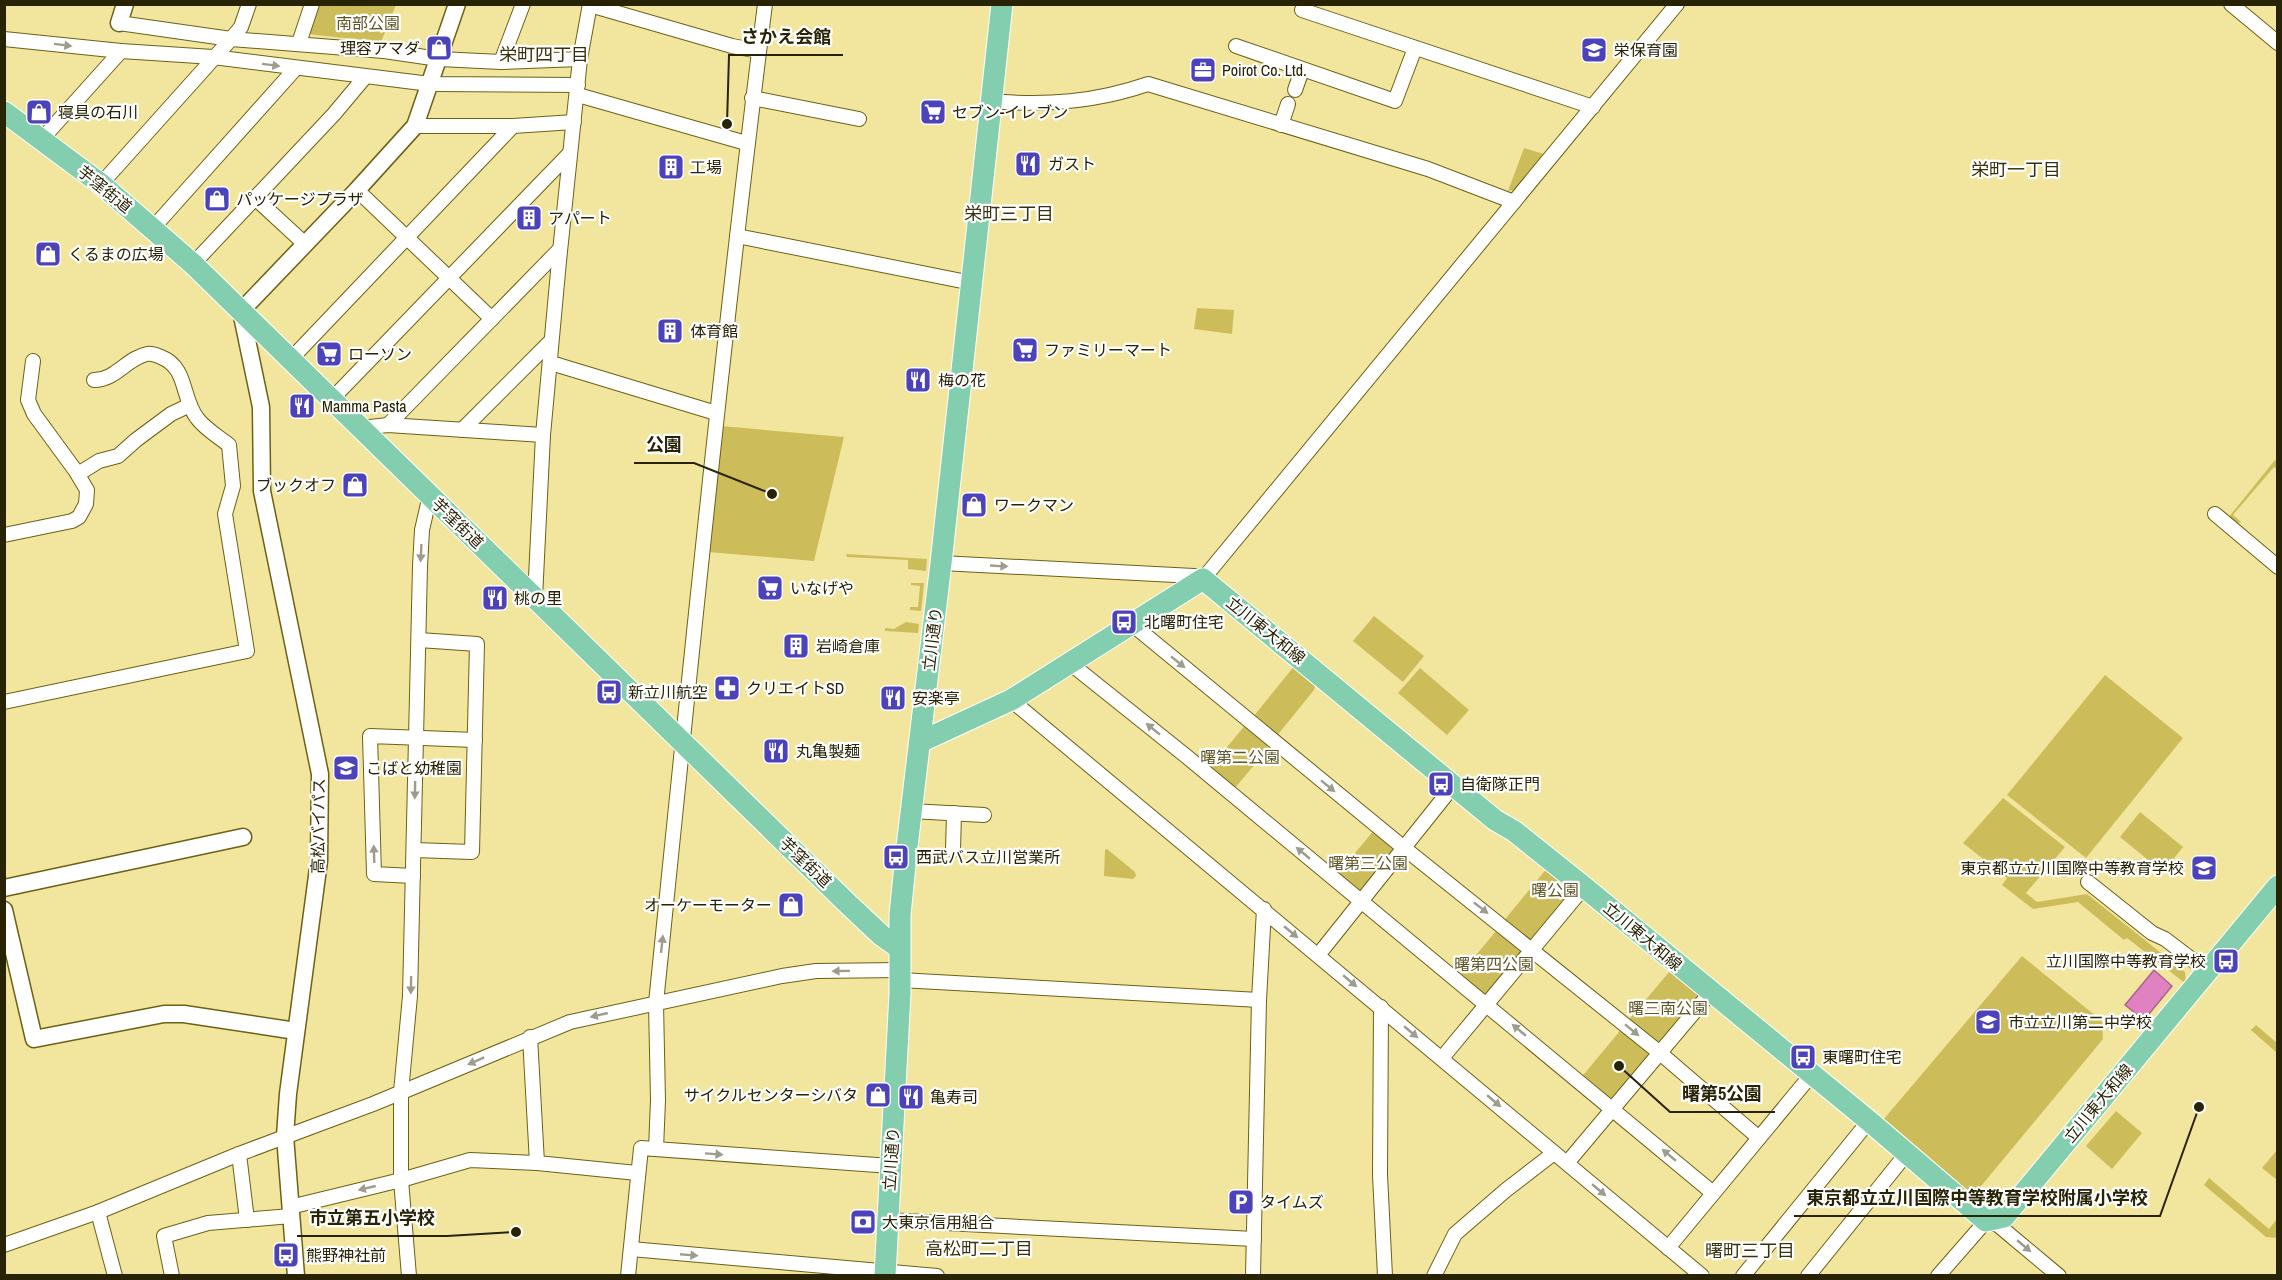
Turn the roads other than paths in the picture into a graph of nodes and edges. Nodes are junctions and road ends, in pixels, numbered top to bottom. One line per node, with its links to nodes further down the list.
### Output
1 (125, 4): 12 (street)
2 (249, 4): 14 (street)
3 (312, 4): 15 (street)
4 (457, 4): 22 (street)
5 (523, 4): 24 (street)
6 (765, 4): 20 (street)
7 (1002, 4): 32 (main road, 立川通り)
8 (1677, 4): 34 (street)
9 (2231, 4): 16 (street)
10 (590, 5): 20 (street); 23 (street)
11 (1302, 10): 18 (street)
12 (118, 23): 14 (street)
13 (4, 39): 19 (street, one-way to 19)
14 (231, 39): 15 (street); 21 (street)
15 (299, 43): 22 (street)
16 (2277, 43)
17 (1236, 46): 26 (street)
18 (1415, 48): 26 (street); 34 (street)
19 (121, 51): 21 (street); 41 (street)
20 (759, 51): 31 (street)
21 (213, 57): 25 (street, one-way to 25); 44 (street)
22 (439, 58): 24 (street); 28 (street)
23 (580, 59): 24 (street); 29 (street)
24 (501, 62)
25 (296, 68): 27 (street); 48 (street)
26 (1302, 70): 30 (street)
27 (365, 77): 28 (street); 46 (street)
28 (430, 84): 29 (street); 39 (street)
29 (578, 90): 37 (street); 42 (street)
30 (1295, 90)
31 (752, 98): 36 (street); 42 (street)
32 (991, 101): 38 (street); 55 (main road, 立川通り)
33 (1288, 104): 38 (street)
34 (1593, 107): 47 (street)
35 (4, 112): 41 (main road, 芋窪街道)
36 (859, 119)
37 (574, 122): 40 (street); 43 (street)
38 (1281, 124): 47 (street)
39 (416, 126): 40 (street); 45 (street)
40 (513, 126): 50 (street)
41 (42, 139): 44 (main road, 芋窪街道)
42 (746, 143): 49 (street)
43 (569, 154): 52 (street); 54 (street)
44 (101, 184): 48 (main road, 芋窪街道)
45 (357, 190): 50 (street); 51 (street)
46 (255, 198): 51 (street); 53 (street)
47 (1514, 202): 76 (street)
48 (153, 228): 53 (main road, 芋窪街道)
49 (737, 236): 55 (street); 65 (street)
50 (407, 237): 54 (street); 60 (street)
51 (305, 244): 56 (street)
52 (560, 249): 57 (street); 58 (street)
53 (193, 264): 56 (main road, 芋窪街道)
54 (449, 277): 57 (street); 63 (street)
55 (972, 283): 74 (main road, 立川通り)
56 (241, 311): 60 (main road, 芋窪街道); 113 (street, 高松バイパス)
57 (492, 319): 66 (street)
58 (551, 341): 61 (street); 68 (street)
59 (33, 360): 70 (street)
60 (290, 360): 63 (main road, 芋窪街道)
61 (551, 363): 65 (street); 69 (street)
62 (94, 380): 64 (street)
63 (331, 400): 67 (main road, 芋窪街道)
64 (189, 405): 70 (street); 82 (street)
65 (716, 413): 85 (street)
66 (388, 425): 67 (street); 68 (street)
67 (360, 428): 71 (main road, 芋窪街道)
68 (462, 430): 69 (street)
69 (543, 435): 77 (street)
70 (78, 474): 73 (street)
71 (430, 495): 77 (main road, 芋窪街道); 79 (street, one-way to 79)
72 (2215, 514): 75 (street)
73 (4, 535)
74 (941, 563): 76 (street, one-way to 76); 86 (main road, 立川通り)
75 (2277, 567)
76 (1203, 579): 78 (main road); 87 (main road, 立川東大和線)
77 (535, 598): 85 (main road, 芋窪街道)
78 (1133, 625): 80 (main road); 92 (street, one-way to 92)
79 (418, 640): 83 (street); 84 (street)
80 (1071, 664): 81 (main road); 100 (street, one-way to 80)
81 (1011, 700): 86 (main road); 101 (street)
82 (4, 702)
83 (416, 737): 84 (street); 93 (street, one-way to 93); 95 (street, one-way to 83)
84 (475, 740): 93 (street)
85 (683, 742): 103 (main road, 芋窪街道); 110 (street, one-way to 85)
86 (920, 742): 88 (main road, 立川通り)
87 (1454, 785): 92 (street); 98 (main road, 立川東大和線)
88 (911, 811): 89 (street); 103 (main road, 立川通り)
89 (954, 813): 90 (street); 94 (street)
90 (984, 815)
91 (243, 837): 99 (street)
92 (1404, 848): 100 (street); 104 (street, one-way to 104)
93 (414, 850): 95 (street)
94 (953, 850)
95 (413, 876): 118 (street, one-way to 118)
96 (2088, 882): 106 (street)
97 (2277, 886): 106 (main road, 立川東大和線)
98 (1584, 887): 104 (street); 108 (main road, 立川東大和線)
99 (4, 888)
100 (1362, 901): 105 (street); 111 (street)
101 (1264, 909): 105 (street, one-way to 105); 109 (street)
102 (4, 910): 113 (street)
103 (899, 948): 107 (main road, 立川通り)
104 (1533, 949): 111 (street); 115 (street, one-way to 115)
105 (1319, 954): 112 (street, one-way to 112)
106 (2207, 971): 137 (main road, 立川東大和線)
107 (900, 975): 109 (street); 110 (street, one-way to 110); 129 (main road, 立川通り)
108 (1712, 992): 115 (street); 117 (main road, 立川東大和線)
109 (1259, 1000): 138 (street)
110 (656, 1003): 114 (street, one-way to 114); 123 (street)
111 (1487, 1004): 116 (street); 119 (street, one-way to 111)
112 (1381, 1007): 116 (street, one-way to 116); 150 (street)
113 (296, 1031): 121 (street, 高松バイパス)
114 (530, 1037): 118 (street, one-way to 118); 127 (street)
115 (1660, 1053): 119 (street); 122 (street)
116 (1445, 1061): 124 (street, one-way to 124)
117 (1812, 1074): 120 (main road, 立川東大和線); 122 (street)
118 (401, 1092): 121 (street); 131 (street)
119 (1613, 1108): 128 (street); 132 (street, one-way to 119)
120 (1869, 1121): 126 (main road, 立川東大和線); 153 (street)
121 (285, 1136): 125 (street); 133 (street, 高松バイパス)
122 (1759, 1138): 132 (street)
123 (656, 1149): 129 (street, one-way to 129); 130 (street)
124 (1554, 1152): 128 (street); 151 (street)
125 (239, 1154): 134 (street); 135 (street)
126 (1907, 1154): 137 (main road, 立川東大和線); 154 (street)
127 (537, 1163): 130 (street); 131 (street)
128 (1567, 1163): 140 (street, one-way to 140)
129 (891, 1166): 136 (main road, 立川通り)
130 (637, 1173): 141 (street)
131 (401, 1180): 133 (street, one-way to 133); 146 (street)
132 (1713, 1192): 140 (street)
133 (290, 1211): 135 (street); 145 (street, 高松バイパス)
134 (99, 1212): 139 (street); 143 (street)
135 (246, 1220): 144 (street)
136 (887, 1220): 138 (street); 142 (main road, 立川通り)
137 (1986, 1221): 155 (street); 156 (street, one-way to 156)
138 (1254, 1239): 149 (street)
139 (4, 1245)
140 (1668, 1248): 152 (street)
141 (631, 1249): 142 (street, one-way to 142); 147 (street)
142 (885, 1274): 148 (street)
143 (115, 1275)
144 (172, 1275)
145 (296, 1275)
146 (409, 1275)
147 (628, 1275)
148 (937, 1275)
149 (1253, 1275)
150 (1385, 1275)
151 (1434, 1275)
152 (1702, 1275)
153 (1743, 1275)
154 (1808, 1275)
155 (1938, 1275)
156 (2059, 1275)

